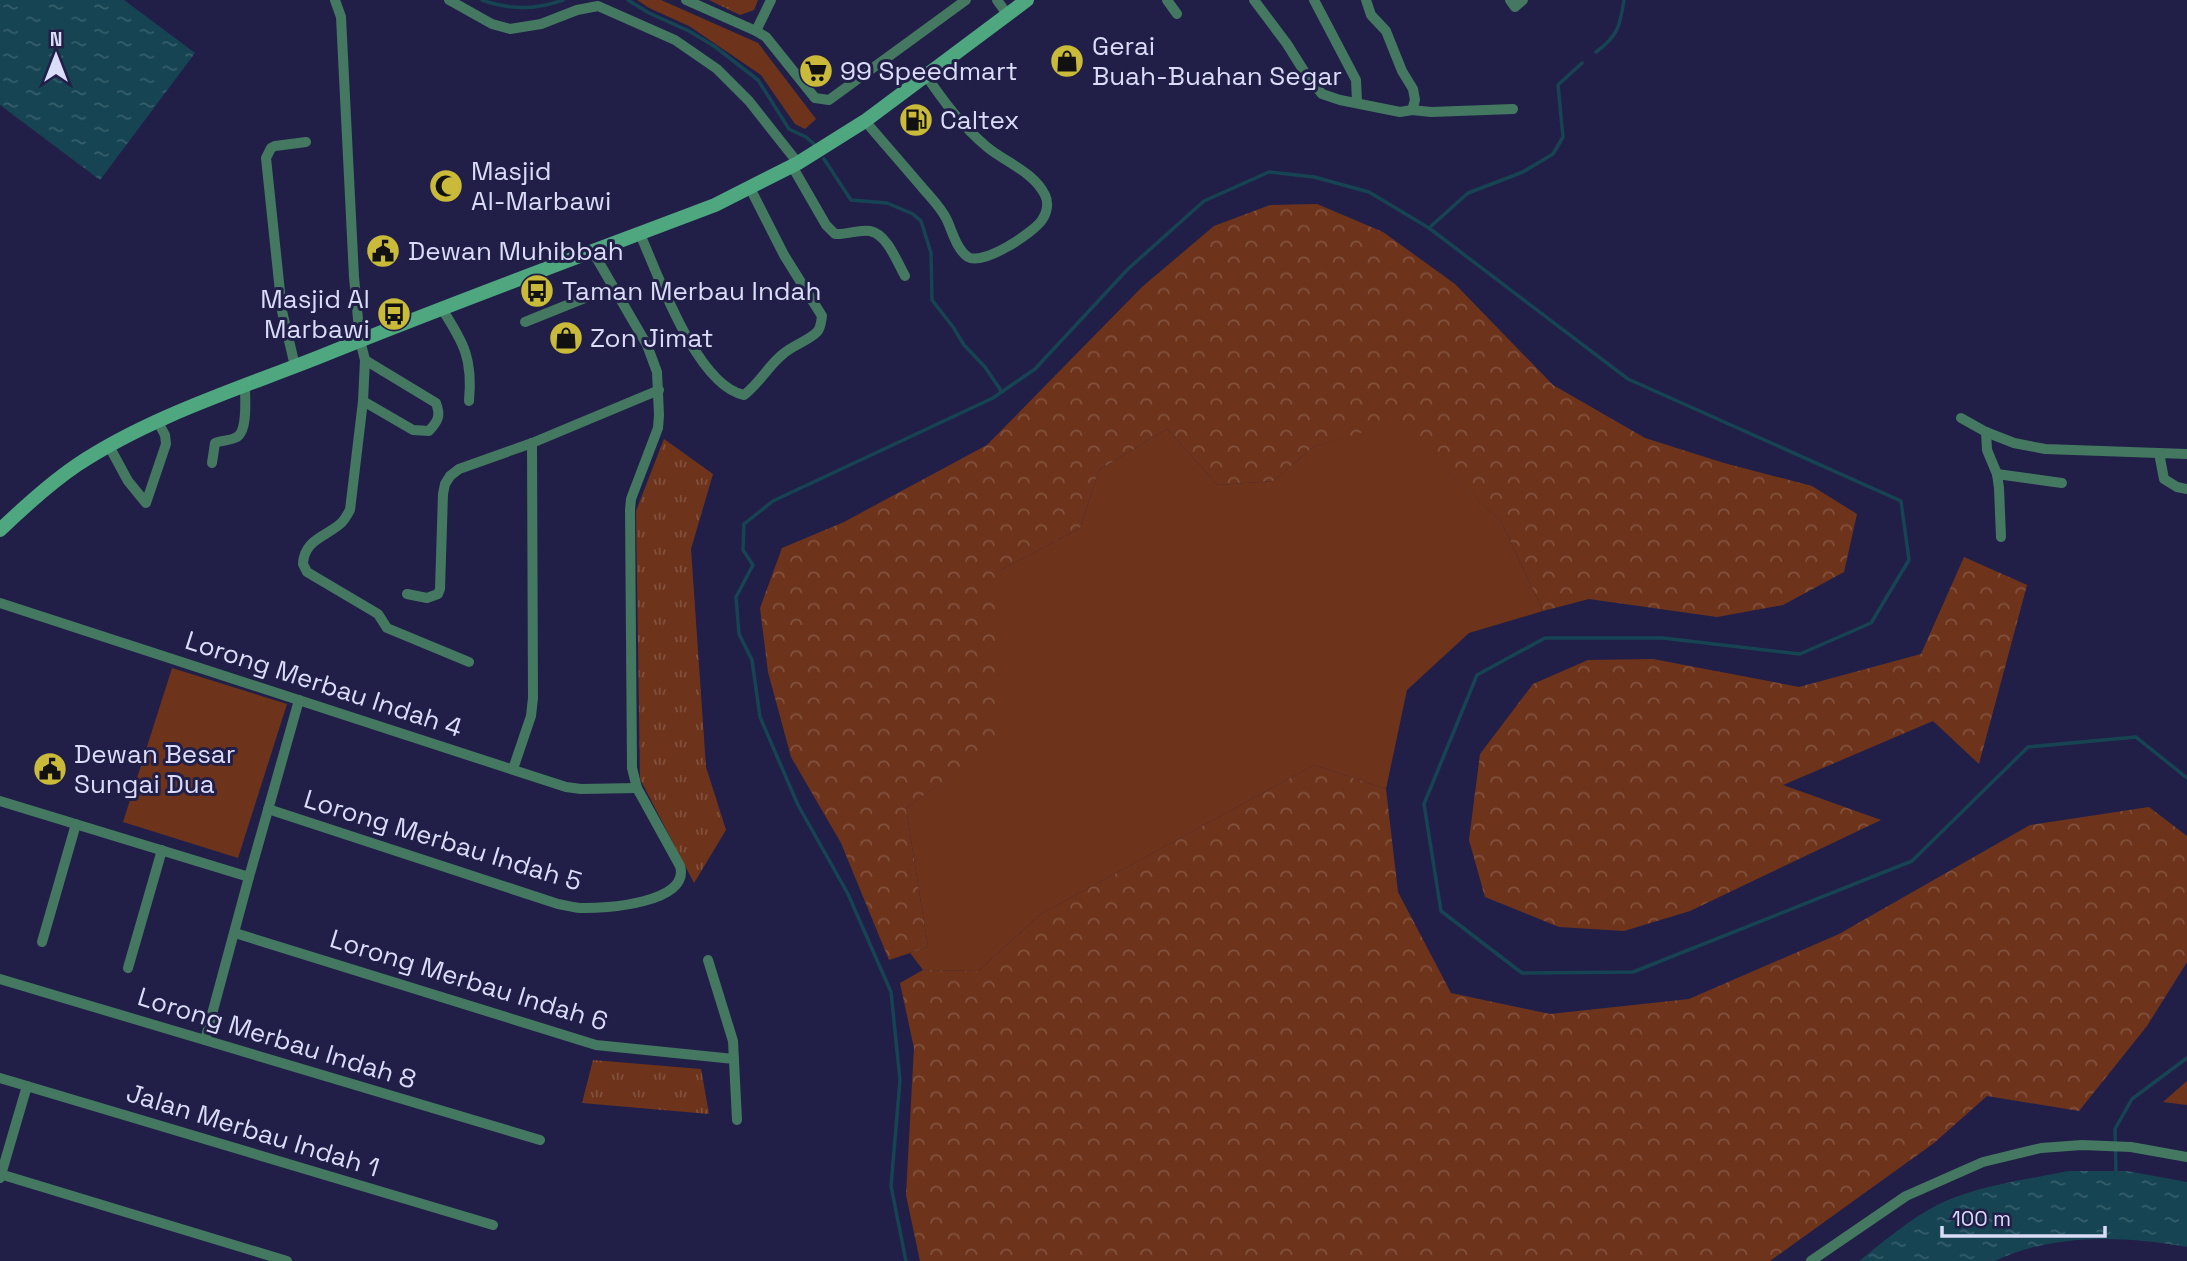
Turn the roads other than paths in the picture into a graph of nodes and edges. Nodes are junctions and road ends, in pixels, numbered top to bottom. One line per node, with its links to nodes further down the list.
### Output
1 (335, 0): 29 (street)
2 (449, 0): 21 (street)
3 (686, 0): 14 (street)
4 (771, 0): 14 (street)
5 (966, 0): 14 (street)
6 (997, 0): 13 (street)
7 (1027, 0): 13 (main road)
8 (1167, 0): 12 (street)
9 (1254, 0): 16 (street)
10 (1314, 0): 16 (street)
11 (1366, 0): 18 (street)
12 (1177, 13)
13 (1007, 14): 15 (main road)
14 (756, 31)
15 (925, 75): 19 (main road); 19 (street)
16 (1357, 102): 18 (street)
17 (1513, 109): 18 (street)
18 (1412, 110)
19 (865, 121): 21 (main road)
20 (306, 142): 31 (street)
21 (795, 165): 22 (main road); 25 (street)
22 (750, 188): 23 (main road); 23 (street)
23 (640, 234): 24 (main road)
24 (593, 252): 26 (street); 27 (main road)
25 (905, 276)
26 (612, 288): 28 (street); 33 (street)
27 (442, 309): 29 (main road); 35 (street)
28 (526, 322)
29 (360, 340): 30 (street); 31 (main road)
30 (365, 360): 34 (street); 34 (street)
31 (295, 366): 32 (main road)
32 (244, 387): 37 (main road); 43 (street)
33 (659, 390): 39 (street); 54 (street)
34 (363, 401): 51 (street)
35 (469, 401)
36 (1961, 418): 38 (street)
37 (158, 422): 40 (main road); 40 (street)
38 (1986, 432): 41 (street); 44 (street)
39 (532, 443): 49 (street); 53 (street)
40 (108, 446): 47 (main road)
41 (2159, 453): 42 (street); 46 (street)
42 (2187, 454)
43 (212, 463)
44 (1997, 474): 45 (street); 48 (street)
45 (2062, 483)
46 (2187, 489)
47 (0, 530)
48 (2001, 537)
49 (407, 594)
50 (0, 603): 52 (street, Lorong Merbau Indah 4)
51 (469, 662)
52 (299, 700): 53 (street, Lorong Merbau Indah 4); 56 (street)
53 (513, 769): 54 (street, Lorong Merbau Indah 4)
54 (637, 788): 56 (street, Lorong Merbau Indah 5)
55 (0, 801): 57 (street)
56 (268, 810): 59 (street)
57 (76, 824): 58 (street); 61 (street)
58 (162, 850): 59 (street); 63 (street)
59 (249, 877): 60 (street)
60 (235, 933): 65 (street); 66 (street, Lorong Merbau Indah 6)
61 (42, 942)
62 (708, 960): 66 (street)
63 (128, 968)
64 (0, 979): 65 (street, Lorong Merbau Indah 8)
65 (205, 1040): 70 (street, Lorong Merbau Indah 8)
66 (734, 1059): 69 (street)
67 (0, 1078): 68 (street, Jalan Merbau Indah 1)
68 (27, 1086): 72 (street); 73 (street, Jalan Merbau Indah 1)
69 (737, 1120)
70 (540, 1140)
71 (2187, 1157): 75 (street)
72 (0, 1176): 74 (street)
73 (493, 1225)
74 (288, 1261)
75 (1811, 1261)

